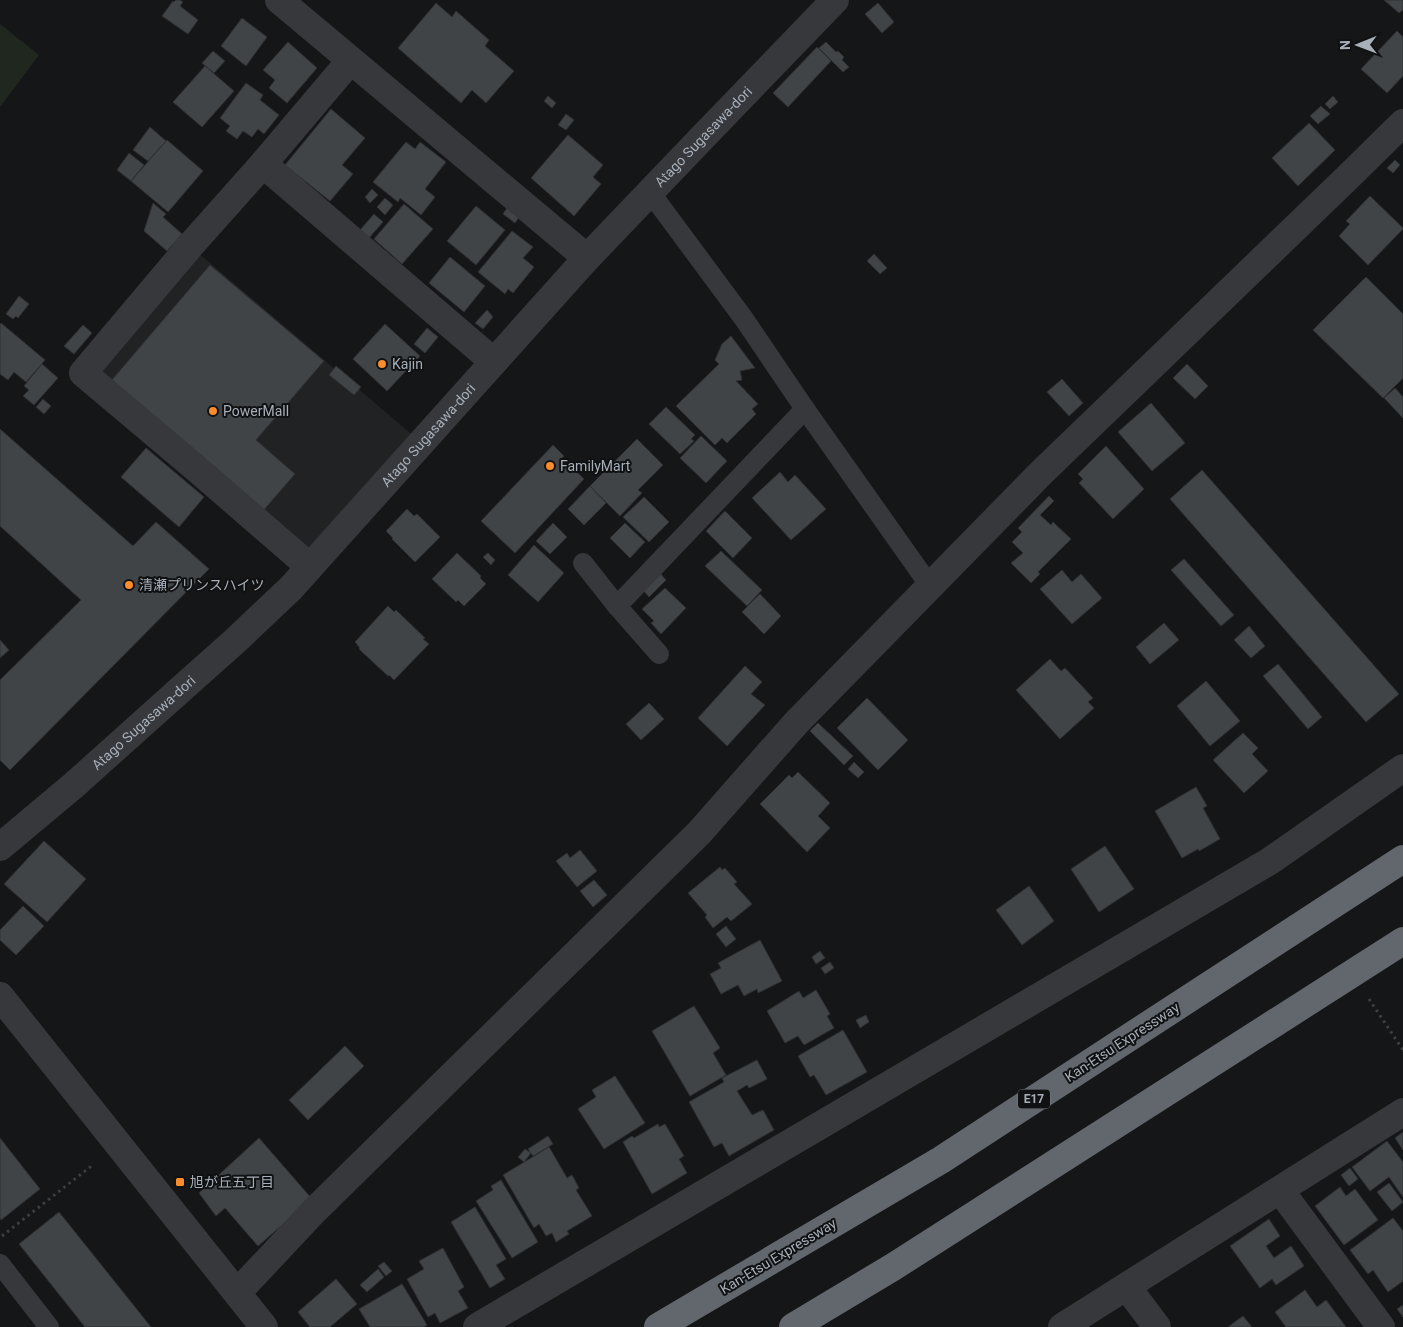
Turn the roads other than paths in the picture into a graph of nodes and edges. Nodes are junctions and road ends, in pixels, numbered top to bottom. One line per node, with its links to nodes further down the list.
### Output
1 (279, 0): 3 (street)
2 (835, 0): 6 (street, Atago Sugasawa-dori)
3 (350, 60): 5 (street); 7 (street)
4 (1403, 122): 12 (street)
5 (263, 164): 8 (street); 11 (street)
6 (650, 192): 7 (street, Atago Sugasawa-dori); 9 (lane)
7 (587, 258): 8 (street, Atago Sugasawa-dori)
8 (494, 362): 11 (street, Atago Sugasawa-dori)
9 (804, 408): 12 (lane); 13 (lane)
10 (583, 562): 13 (lane)
11 (310, 566): 16 (street, Atago Sugasawa-dori)
12 (930, 586): 24 (street)
13 (617, 606): 14 (lane)
14 (659, 654)
15 (1403, 768): 27 (street)
16 (0, 847)
17 (1403, 859): 28 (highway, Kan-Etsu Expressway / E17)
18 (1403, 941): 29 (highway)
19 (0, 996): 24 (street)
20 (1403, 1112): 21 (street)
21 (1280, 1190): 23 (street); 32 (street)
22 (0, 1264): 25 (lane)
23 (1127, 1287): 30 (street); 31 (street)
24 (237, 1294): 26 (street)
25 (49, 1327)
26 (264, 1327)
27 (477, 1327)
28 (658, 1327)
29 (793, 1327)
30 (1062, 1327)
31 (1157, 1327)
32 (1381, 1327)

